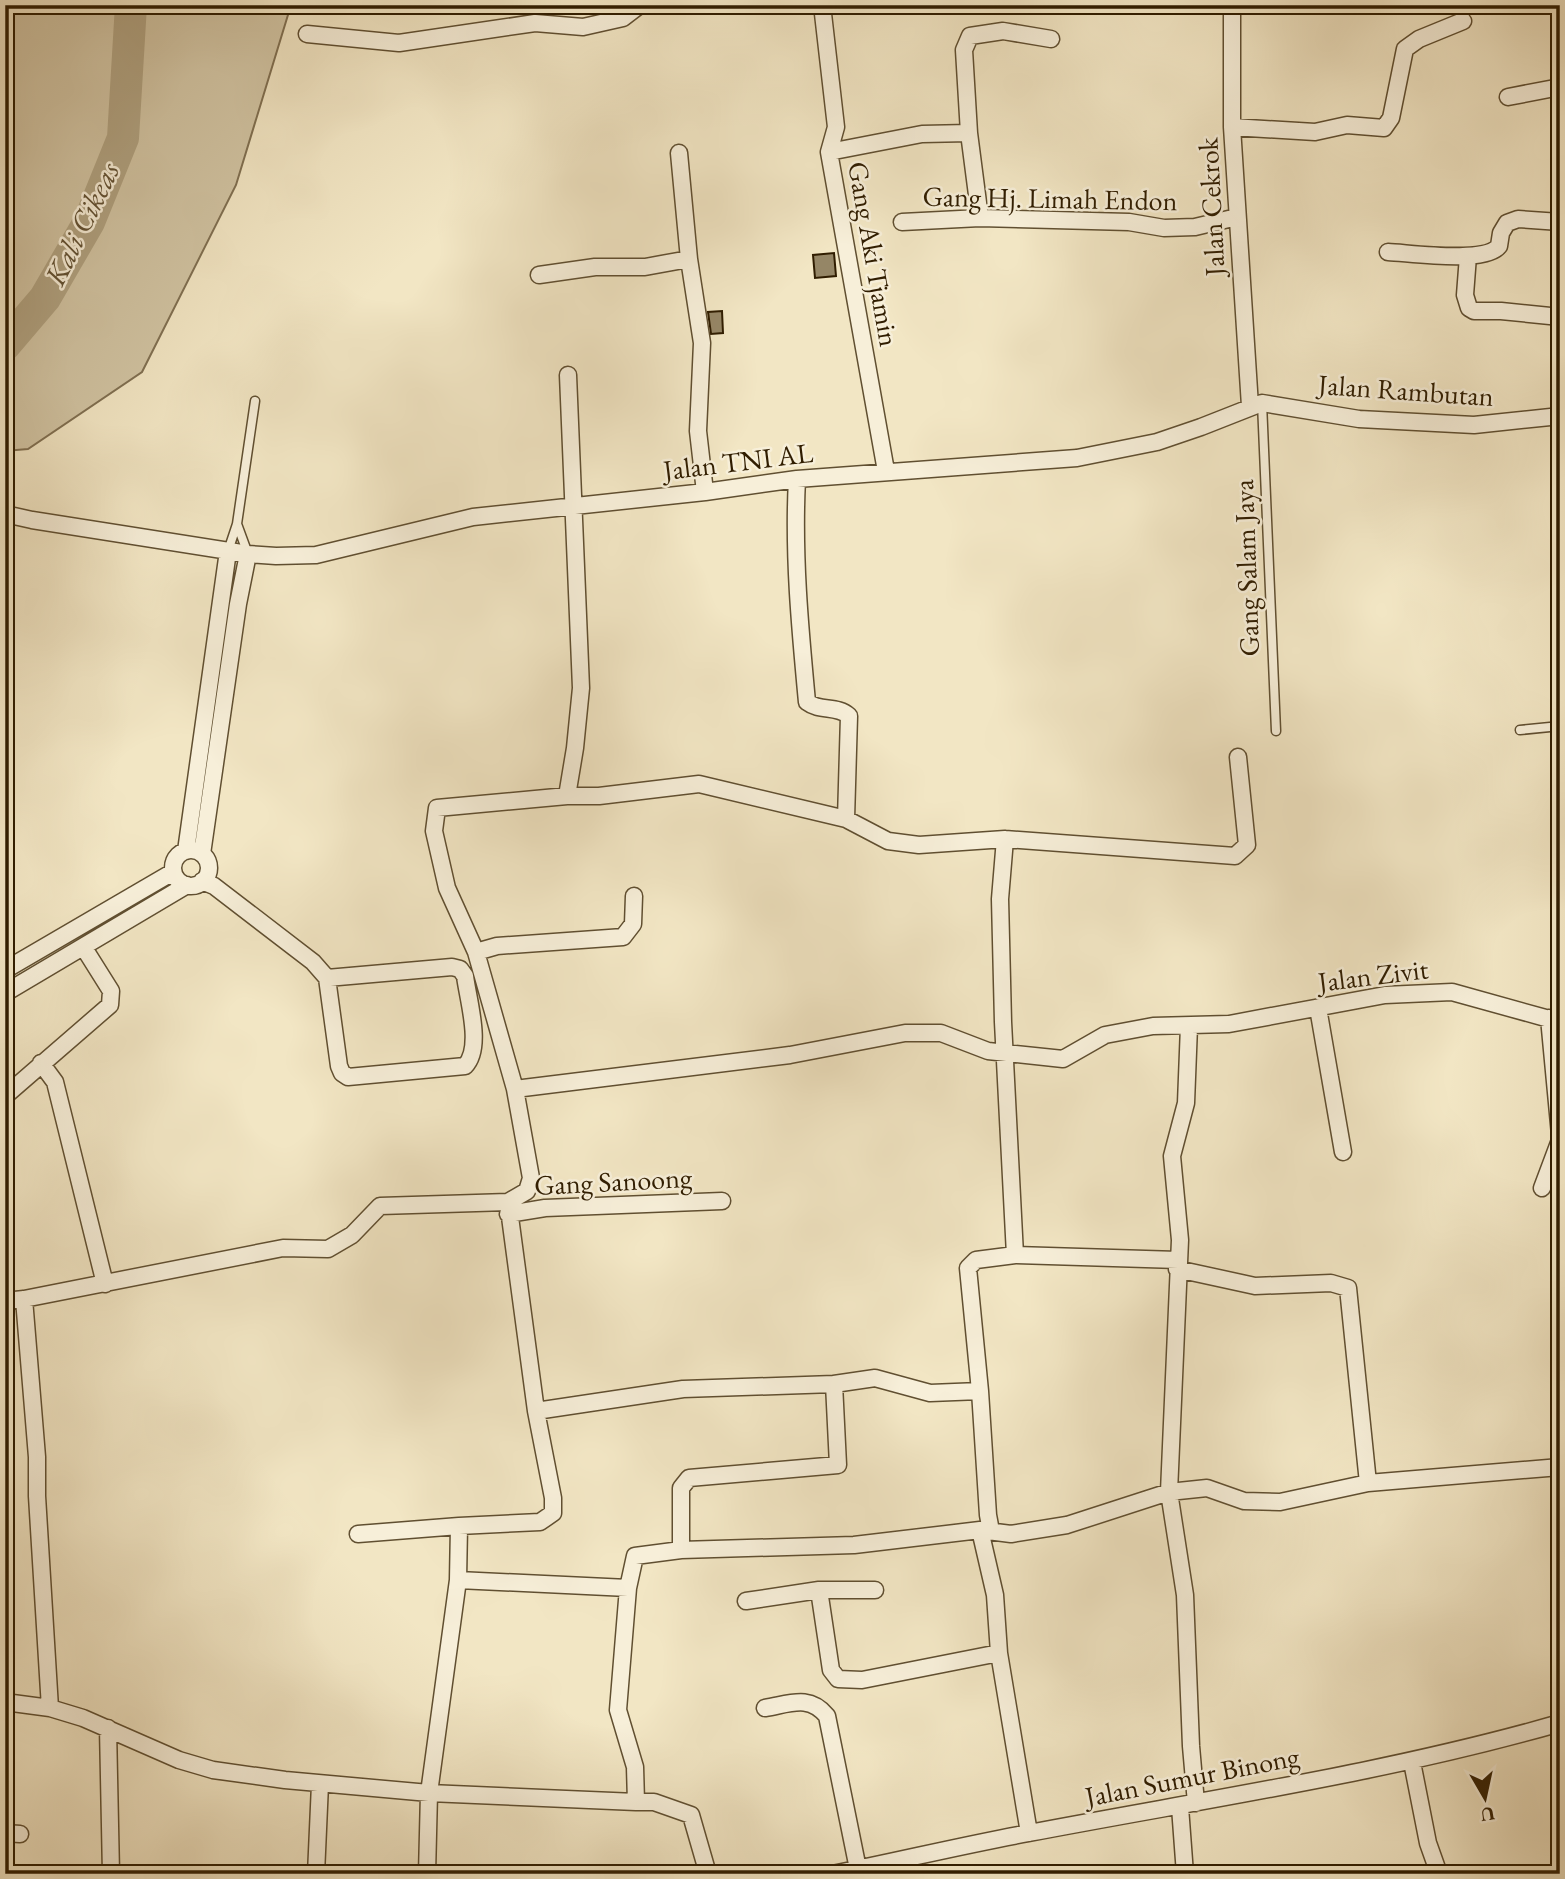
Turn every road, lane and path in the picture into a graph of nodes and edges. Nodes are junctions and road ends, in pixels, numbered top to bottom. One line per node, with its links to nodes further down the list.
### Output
1 (640, 5): 5 (street)
2 (822, 5): 11 (street, Gang Aki Tjamin)
3 (1232, 5): 9 (street, Jalan Cekrok)
4 (1464, 21): 9 (street)
5 (307, 34)
6 (1051, 39): 10 (street)
7 (1560, 87): 8 (street)
8 (1508, 97)
9 (1232, 127): 13 (street, Jalan Cekrok)
10 (969, 133): 11 (street); 14 (street)
11 (829, 152): 26 (street, Gang Aki Tjamin)
12 (679, 153): 19 (street)
13 (1237, 217): 14 (street, Gang Hj. Limah Endon); 24 (street, Jalan Cekrok)
14 (980, 218): 15 (street, Gang Hj. Limah Endon)
15 (902, 222)
16 (1560, 222): 18 (street)
17 (1388, 252): 18 (street)
18 (1468, 256): 21 (street)
19 (689, 259): 20 (street); 28 (street)
20 (538, 275)
21 (1560, 317)
22 (568, 375): 29 (street)
23 (255, 401): 31 (lane)
24 (1256, 404): 25 (street, Jalan Rambutan); 26 (street, Jalan TNI AL); 38 (lane, Gang Salam Jaya)
25 (1560, 416)
26 (886, 471): 27 (street, Jalan TNI AL)
27 (797, 479): 28 (street, Jalan TNI AL); 41 (street)
28 (705, 492): 29 (street, Jalan TNI AL)
29 (574, 505): 33 (street, Jalan TNI AL); 40 (street)
30 (5, 514): 32 (street, Jalan TNI AL)
31 (237, 524): 32 (lane); 33 (lane)
32 (228, 551): 33 (street, Jalan TNI AL); 34 (street)
33 (248, 554): 35 (street)
34 (206, 697): 35 (street); 43 (street)
35 (225, 702): 43 (street)
36 (1560, 726): 37 (lane)
37 (1520, 730)
38 (1276, 731)
39 (1238, 757): 42 (street)
40 (567, 796): 41 (street); 48 (street)
41 (846, 819): 42 (street)
42 (1005, 839): 55 (street)
43 (194, 852): 44 (street); 45 (street)
44 (173, 872): 45 (street); 49 (street)
45 (203, 882): 47 (street); 50 (street)
46 (634, 896): 48 (street)
47 (84, 948): 51 (street); 56 (street)
48 (476, 952): 57 (street)
49 (5, 970)
50 (327, 978): 50 (street)
51 (5, 993)
52 (1318, 1008): 53 (street, Jalan Zivit); 54 (street, Jalan Zivit); 60 (street)
53 (1554, 1020): 59 (street)
54 (1189, 1026): 55 (street, Jalan Zivit); 65 (street)
55 (1006, 1052): 57 (street, Jalan Zivit); 64 (street)
56 (41, 1063): 58 (street); 66 (street)
57 (515, 1089): 63 (street)
58 (5, 1096)
59 (1560, 1137): 61 (street)
60 (1343, 1152)
61 (1542, 1188)
62 (722, 1201): 63 (street, Gang Sanoong)
63 (508, 1208): 66 (street, Gang Sanoong); 71 (street)
64 (1015, 1255): 65 (street); 70 (street)
65 (1177, 1264): 73 (street); 74 (street)
66 (105, 1284): 67 (street, Gang Sanoong)
67 (24, 1299): 68 (street, Gang Sanoong); 86 (street)
68 (5, 1301)
69 (834, 1384): 70 (street); 71 (street); 78 (street)
70 (980, 1391): 76 (street)
71 (536, 1411): 75 (street)
72 (1560, 1467): 73 (street)
73 (1368, 1483): 74 (street)
74 (1169, 1492): 76 (street); 94 (street)
75 (459, 1526): 77 (street); 79 (street)
76 (986, 1530): 78 (street); 84 (street)
77 (358, 1534)
78 (681, 1550): 80 (street)
79 (458, 1580): 80 (street); 92 (street)
80 (628, 1588): 93 (street)
81 (819, 1590): 82 (street); 83 (street); 84 (street)
82 (875, 1590)
83 (746, 1601)
84 (999, 1653): 96 (street)
85 (5, 1702): 86 (street)
86 (50, 1708): 89 (street)
87 (765, 1708): 97 (street)
88 (1560, 1723): 90 (street, Jalan Sumur Binong)
89 (108, 1728): 91 (street); 98 (street)
90 (1412, 1762): 94 (street, Jalan Sumur Binong); 104 (street)
91 (320, 1784): 92 (street); 99 (street)
92 (429, 1793): 93 (street); 100 (street)
93 (636, 1802): 101 (street)
94 (1196, 1802): 95 (street, Jalan Sumur Binong)
95 (1180, 1807): 96 (street, Jalan Sumur Binong); 103 (street)
96 (1030, 1832): 97 (street, Jalan Sumur Binong)
97 (858, 1869): 102 (street, Jalan Sumur Binong)
98 (111, 1874)
99 (316, 1874)
100 (427, 1874)
101 (708, 1874)
102 (832, 1874)
103 (1185, 1874)
104 (1439, 1874)

